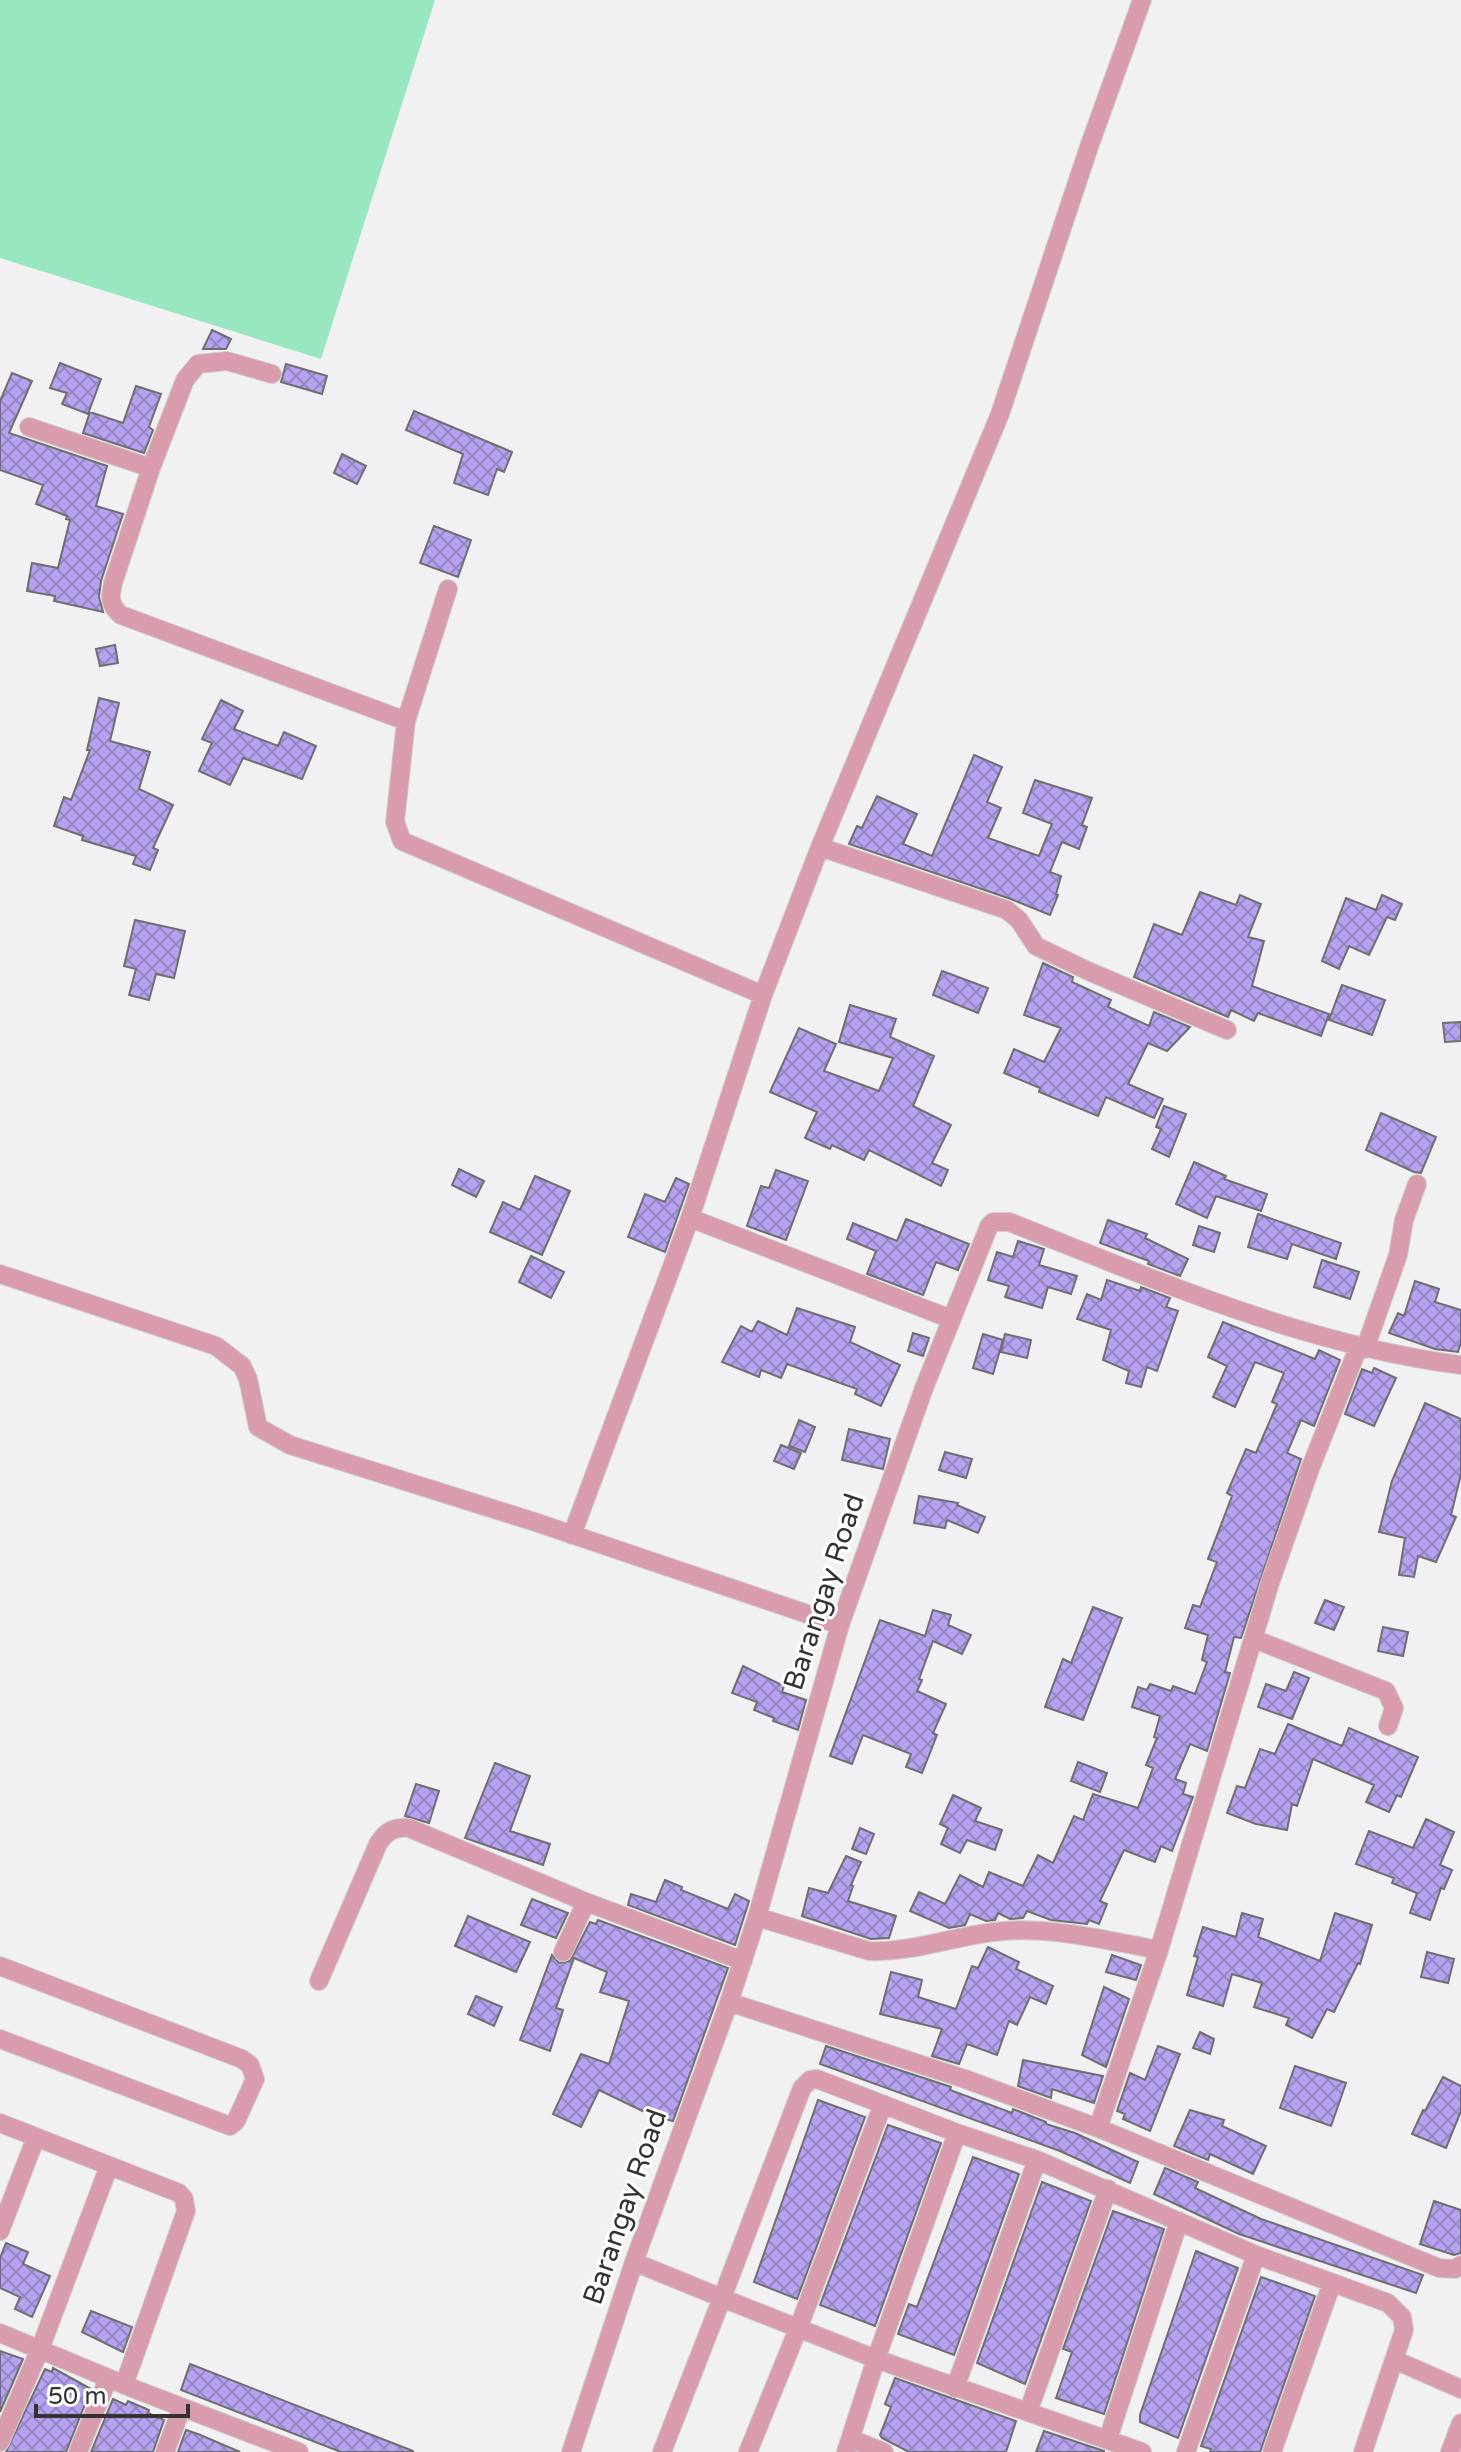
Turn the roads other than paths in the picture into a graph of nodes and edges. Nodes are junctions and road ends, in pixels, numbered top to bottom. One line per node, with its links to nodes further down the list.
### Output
1 (1142, 0): 7 (street)
2 (272, 374): 4 (street)
3 (29, 427): 4 (street)
4 (151, 468): 6 (street)
5 (448, 589): 6 (street)
6 (406, 721): 8 (street)
7 (820, 847): 8 (street); 9 (street)
8 (763, 995): 11 (street)
9 (1227, 1030)
10 (1417, 1184): 14 (street)
11 (690, 1218): 13 (street); 16 (street)
12 (0, 1274): 16 (street)
13 (951, 1319): 14 (street, Barangay Road); 17 (street, Barangay Road)
14 (1362, 1348): 15 (street, Barangay Road); 18 (street)
15 (1461, 1365)
16 (572, 1535): 17 (street)
17 (840, 1625): 21 (street, Barangay Road)
18 (1254, 1639): 19 (street); 22 (street)
19 (1388, 1726)
20 (586, 1902): 23 (street); 24 (street); 26 (street)
21 (757, 1917): 22 (street); 24 (street, Barangay Road)
22 (1159, 1950): 31 (street)
23 (563, 1952)
24 (743, 1961): 27 (street, Barangay Road)
25 (0, 1966): 28 (street)
26 (319, 1981)
27 (729, 2002): 31 (street); 40 (street, Barangay Road)
28 (0, 2039)
29 (883, 2104): 32 (street); 43 (street); 44 (street)
30 (0, 2123): 33 (street)
31 (1098, 2128): 41 (street)
32 (957, 2133): 34 (street); 47 (street)
33 (36, 2137): 35 (street); 38 (street)
34 (1037, 2160): 36 (street); 50 (street)
35 (109, 2166): 46 (street); 49 (street)
36 (1108, 2189): 37 (street); 53 (street)
37 (1179, 2221): 39 (street); 55 (street)
38 (0, 2231)
39 (1256, 2255): 42 (street); 67 (street)
40 (634, 2262): 43 (street); 62 (street, Barangay Road)
41 (1461, 2265)
42 (1332, 2283): 48 (street); 68 (street)
43 (722, 2298): 44 (street); 63 (street)
44 (798, 2329): 47 (street); 64 (street)
45 (0, 2333): 46 (street)
46 (40, 2349): 49 (street); 56 (street)
47 (876, 2359): 50 (street); 58 (street)
48 (1395, 2360): 51 (street); 69 (street)
49 (116, 2382): 52 (street); 59 (street)
50 (955, 2388): 53 (street)
51 (1461, 2389)
52 (182, 2407): 57 (street); 60 (street)
53 (1028, 2412): 55 (street)
54 (1461, 2423): 70 (street)
55 (1108, 2439): 66 (street)
56 (0, 2442)
57 (253, 2444): 61 (street)
58 (848, 2446): 65 (street)
59 (78, 2452)
60 (165, 2452)
61 (299, 2452)
62 (571, 2452)
63 (662, 2452)
64 (748, 2452)
65 (884, 2452)
66 (1142, 2452)
67 (1186, 2452)
68 (1272, 2452)
69 (1363, 2452)
70 (1450, 2452)

